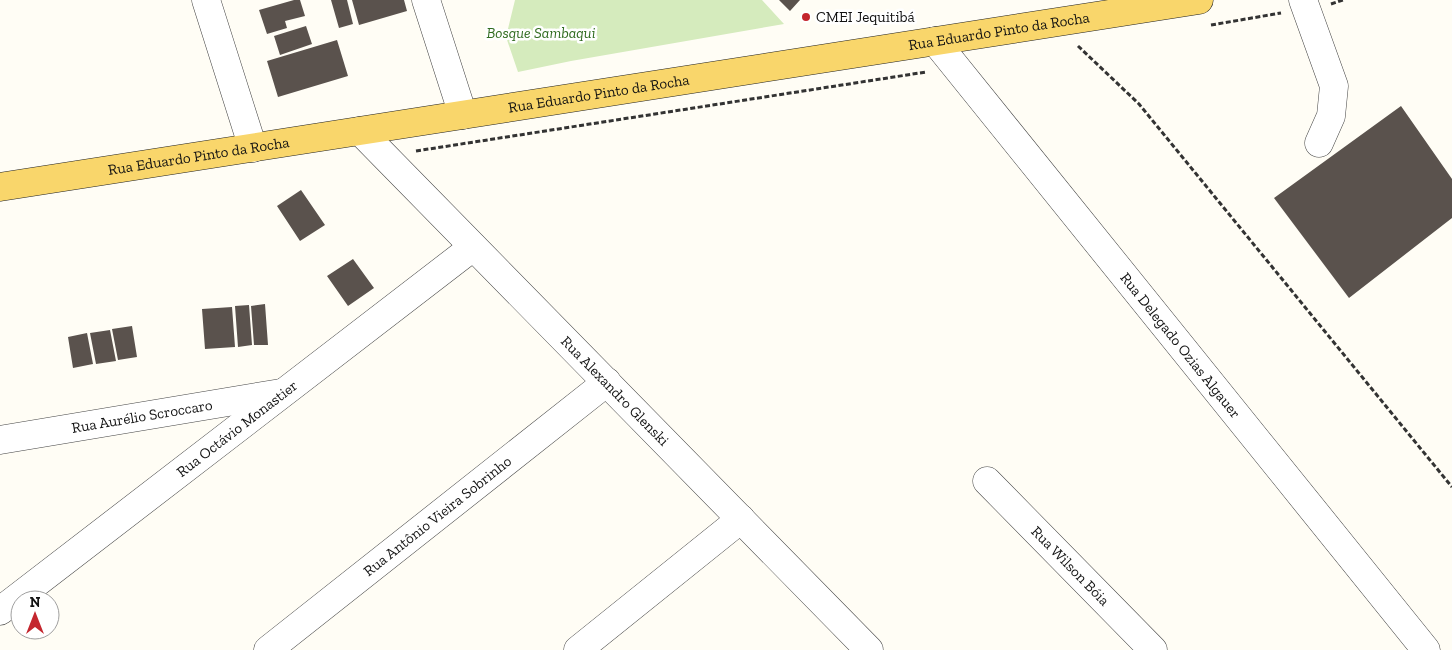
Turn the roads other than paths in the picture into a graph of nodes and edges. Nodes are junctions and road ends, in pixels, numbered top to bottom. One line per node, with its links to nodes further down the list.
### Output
1 (206, 0): 10 (street)
2 (426, 0): 7 (street)
3 (1199, 0): 5 (main road, Rua Eduardo Pinto da Rocha)
4 (1303, 0): 9 (street)
5 (1107, 7): 6 (main road, Rua Eduardo Pinto da Rocha)
6 (935, 41): 7 (main road, Rua Eduardo Pinto da Rocha); 23 (street, Rua Delegado Ozias Algauer)
7 (464, 115): 8 (main road, Rua Eduardo Pinto da Rocha)
8 (360, 131): 10 (main road, Rua Eduardo Pinto da Rocha); 12 (street, Rua Alexandro Glenski)
9 (1319, 143)
10 (253, 148): 11 (main road, Rua Eduardo Pinto da Rocha)
11 (0, 188)
12 (474, 247): 13 (street, Rua Alexandro Glenski); 14 (street, Rua Octávio Monastier)
13 (606, 382): 17 (street, Rua Alexandro Glenski); 19 (street, Rua Antônio Vieira Sobrinho)
14 (285, 392): 15 (street, Rua Aurélio Scroccaro); 18 (street, Rua Octávio Monastier)
15 (0, 440)
16 (987, 480): 22 (street, Rua Wilson Bóia)
17 (741, 519): 20 (street); 21 (street, Rua Alexandro Glenski)
18 (0, 611)
19 (268, 650)
20 (578, 650)
21 (869, 650)
22 (1153, 650)
23 (1426, 650)

